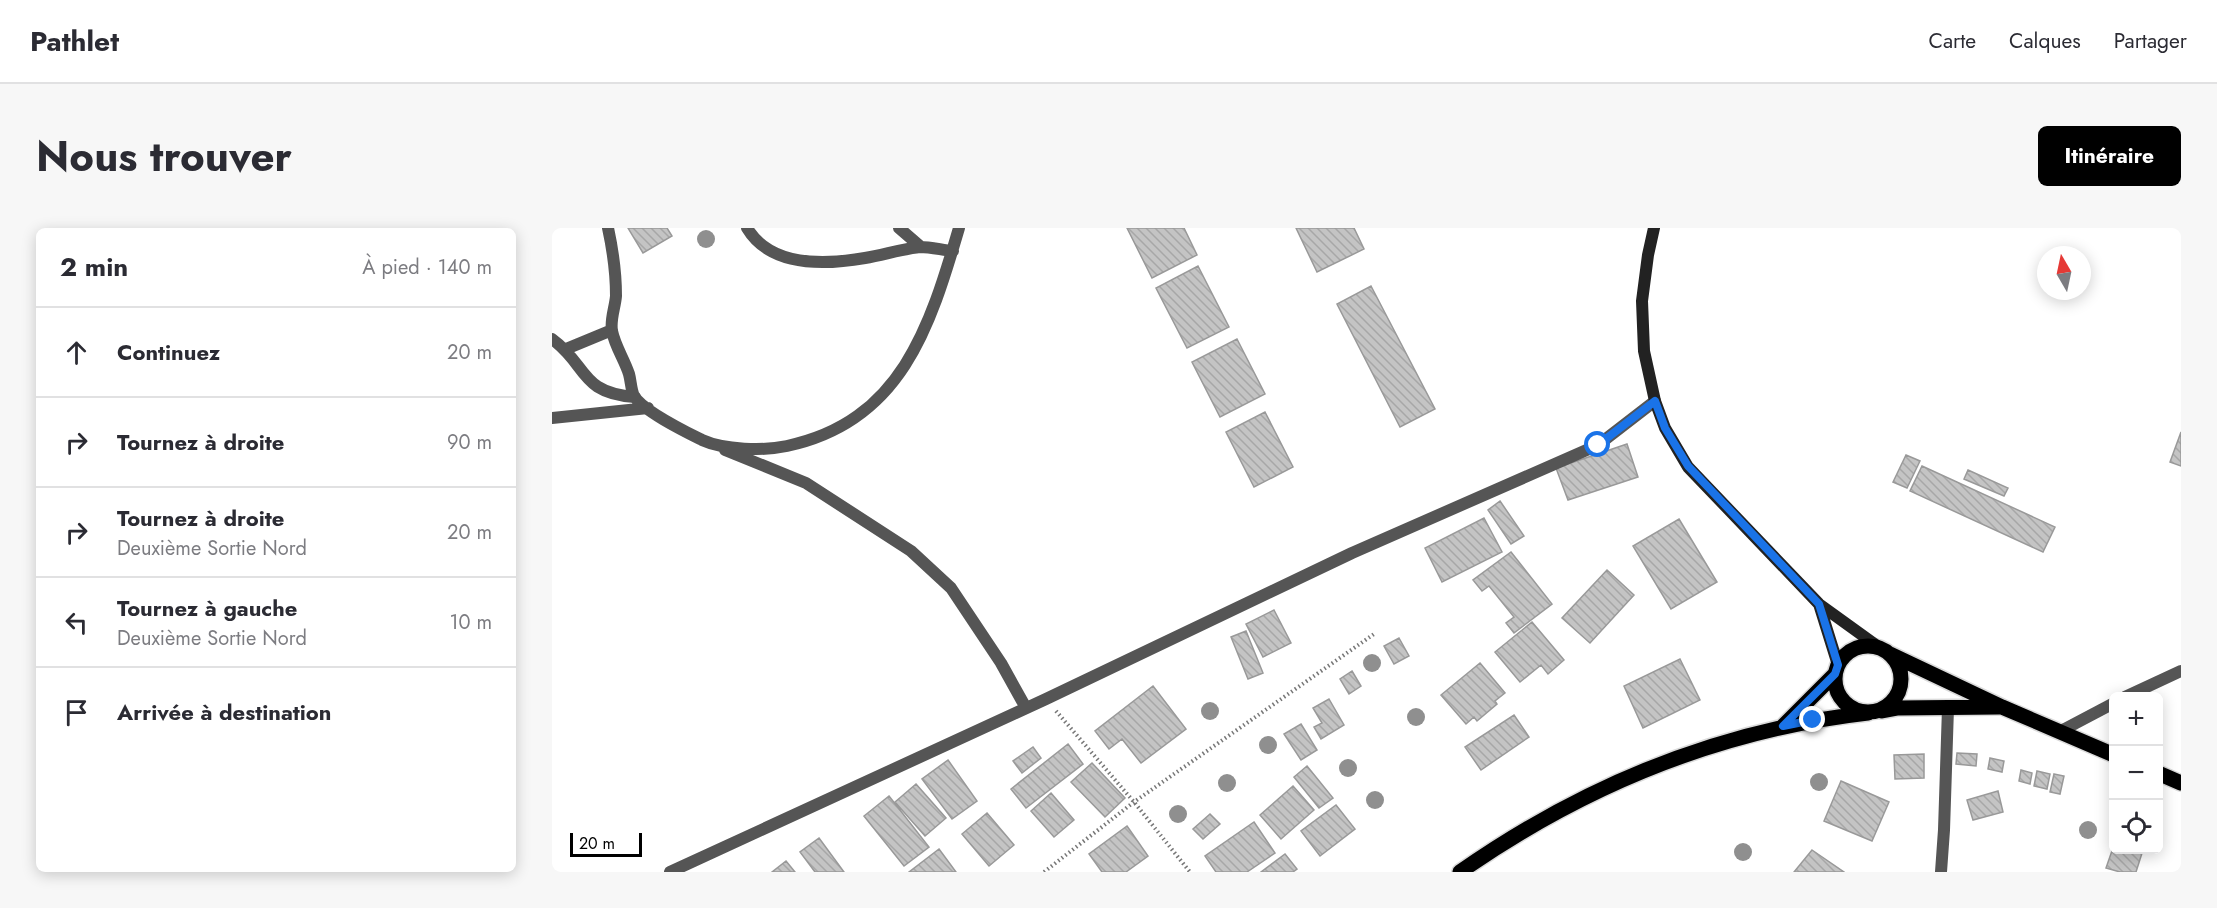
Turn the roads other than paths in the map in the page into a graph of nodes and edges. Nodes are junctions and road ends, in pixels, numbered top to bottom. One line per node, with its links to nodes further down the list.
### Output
1 (608, 228): 8 (street)
2 (747, 228): 6 (street)
3 (899, 228): 6 (street)
4 (959, 228): 7 (street)
5 (1654, 228): 12 (street)
6 (921, 247): 7 (street)
7 (953, 251): 15 (street)
8 (612, 330): 10 (street); 11 (street)
9 (552, 339): 10 (street)
10 (566, 349): 11 (street)
11 (634, 397): 13 (street)
12 (1655, 401): 16 (street); 23 (street)
13 (648, 408): 14 (street); 15 (street)
14 (552, 418)
15 (713, 445): 23 (street)
16 (1819, 604): 17 (street); 18 (street)
17 (1885, 651): 18 (main road); 22 (main road); 25 (main road)
18 (1837, 669): 25 (main road); 26 (main road)
19 (2181, 671): 20 (street)
20 (2134, 692)
21 (2109, 706): 27 (street)
22 (2002, 707): 24 (main road); 27 (main road)
23 (1026, 708): 31 (street)
24 (1948, 708): 25 (main road); 33 (street)
25 (1874, 712): 26 (main road)
26 (1783, 726): 32 (main road)
27 (2059, 732): 28 (main road)
28 (2109, 753)
29 (2163, 775): 30 (main road)
30 (2181, 783)
31 (670, 872)
32 (1460, 872)
33 (1941, 872)

